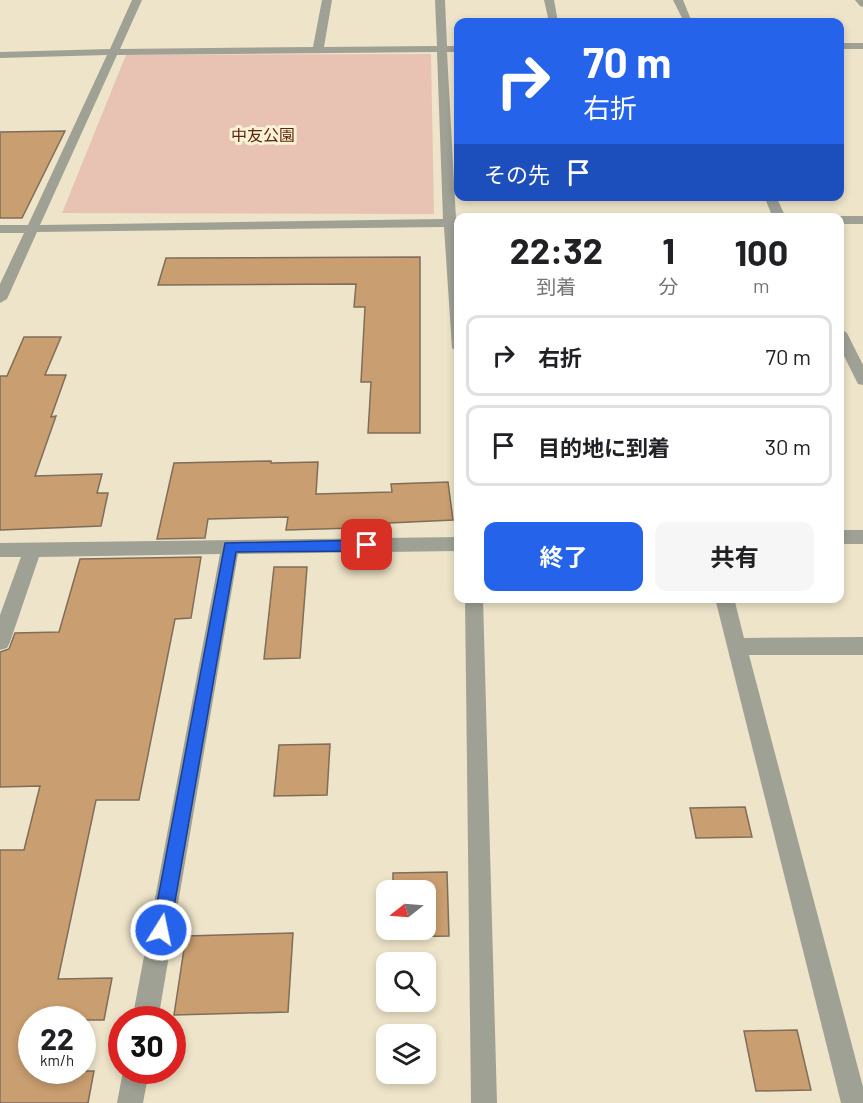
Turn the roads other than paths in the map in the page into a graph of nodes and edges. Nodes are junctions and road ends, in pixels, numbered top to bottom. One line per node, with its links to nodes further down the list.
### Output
1 (137, 0): 13 (street)
2 (327, 0): 12 (street)
3 (440, 0): 10 (street)
4 (549, 0): 6 (street)
5 (678, 0): 7 (street)
6 (553, 18)
7 (686, 18)
8 (844, 46): 9 (street)
9 (863, 46)
10 (441, 49): 11 (street); 12 (street); 15 (street)
11 (454, 49)
12 (318, 50): 13 (street)
13 (112, 52): 14 (street); 19 (street)
14 (0, 55)
15 (454, 213)
16 (844, 220): 17 (street)
17 (863, 220)
18 (454, 223): 19 (street)
19 (32, 227): 20 (street); 21 (street)
20 (0, 229)
21 (0, 299)
22 (844, 341): 23 (street)
23 (863, 380)
24 (844, 537): 25 (street)
25 (863, 537)
26 (454, 544): 27 (street)
27 (230, 547): 29 (street); 35 (street)
28 (0, 550): 29 (street)
29 (32, 550): 32 (street)
30 (474, 603): 38 (street)
31 (725, 603): 34 (street)
32 (0, 642)
33 (863, 645): 34 (street)
34 (738, 647): 39 (street)
35 (148, 1006)
36 (134, 1084): 37 (street)
37 (130, 1103)
38 (484, 1103)
39 (854, 1103)

